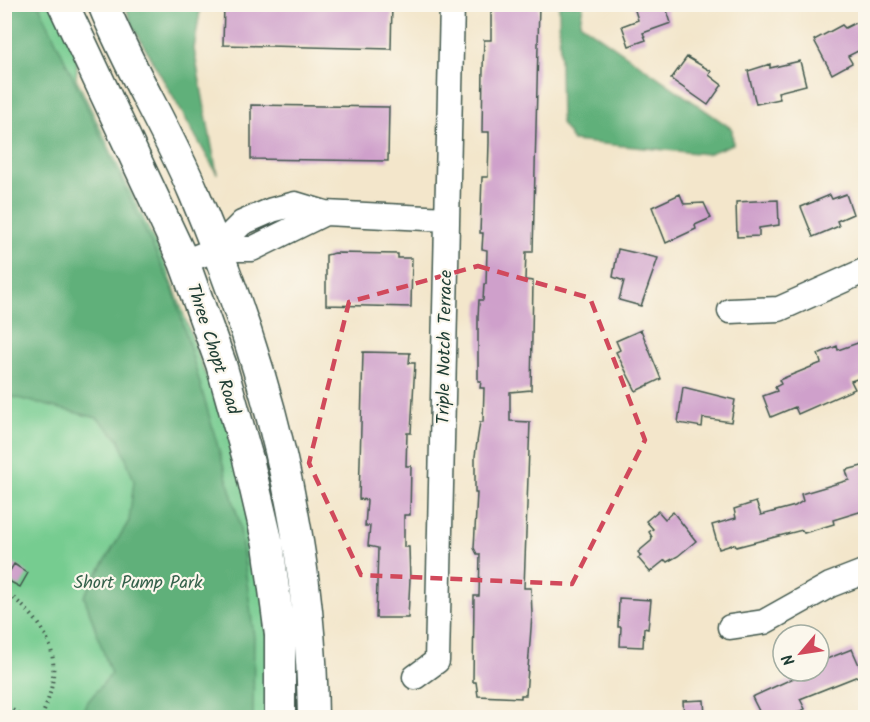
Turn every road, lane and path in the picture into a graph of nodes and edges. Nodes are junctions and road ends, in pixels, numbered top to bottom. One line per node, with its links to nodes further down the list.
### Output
1 (63, 4): 6 (main road, Three Chopt Road)
2 (103, 4): 5 (main road, Three Chopt Road)
3 (452, 4): 4 (street, Triple Notch Terrace)
4 (447, 219): 5 (street); 12 (street, Triple Notch Terrace)
5 (216, 249): 6 (street); 17 (main road, Three Chopt Road)
6 (184, 262): 16 (main road, Three Chopt Road)
7 (866, 270): 8 (street)
8 (730, 311)
9 (866, 571): 11 (street)
10 (4, 591): 15 (path)
11 (730, 627)
12 (415, 677)
13 (4, 714): 14 (path)
14 (25, 717)
15 (41, 717)
16 (280, 717)
17 (313, 717)

